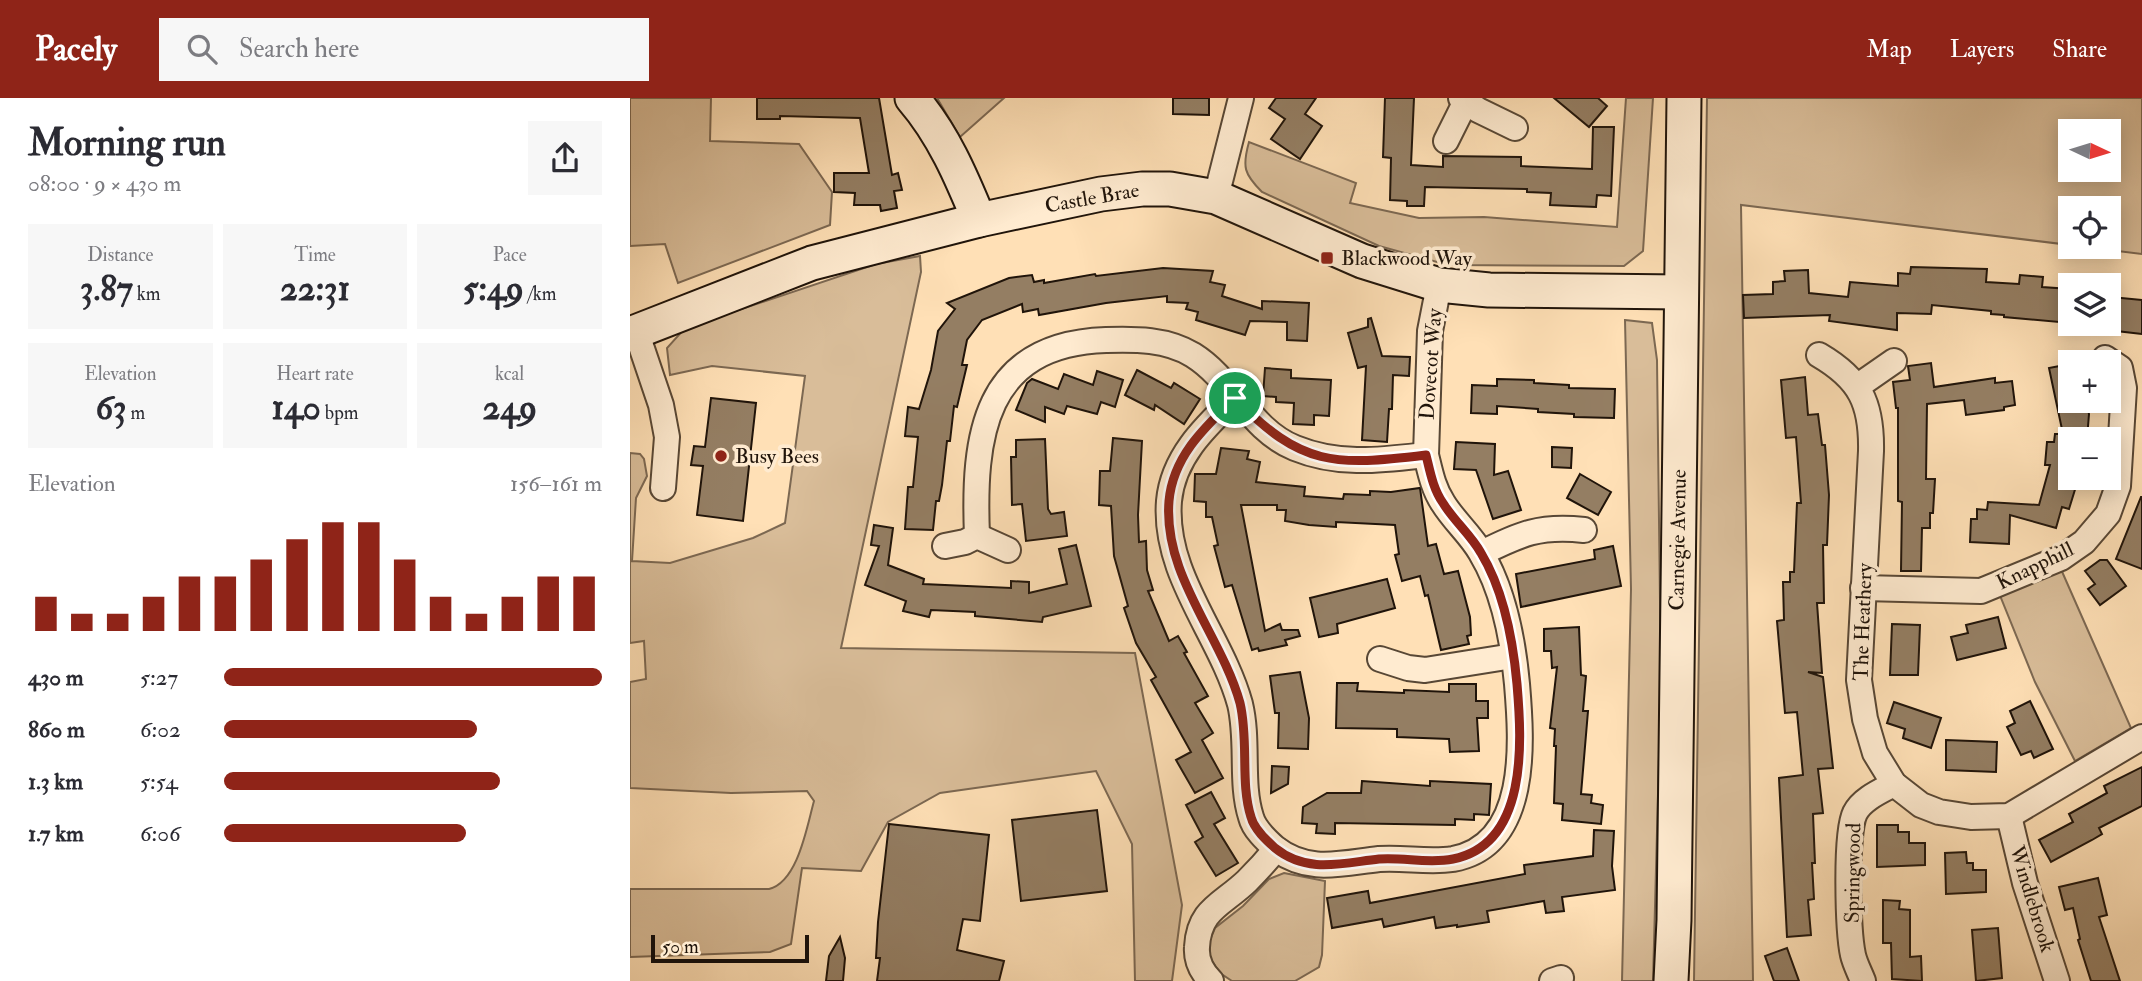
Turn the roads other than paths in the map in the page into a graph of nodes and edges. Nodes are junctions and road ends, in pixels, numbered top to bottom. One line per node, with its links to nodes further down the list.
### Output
1 (912, 98): 8 (street)
2 (1241, 98): 7 (street)
3 (1684, 98): 10 (street, Carnegie Avenue)
4 (1463, 100): 5 (street); 6 (street)
5 (1515, 128)
6 (1446, 141)
7 (1216, 197): 8 (street, Castle Brae); 9 (street, Castle Brae)
8 (979, 220): 11 (street, Castle Brae)
9 (1439, 285): 10 (street, Castle Brae); 19 (street, Dovecot Way)
10 (1681, 292): 34 (street, Carnegie Avenue)
11 (633, 332): 20 (street)
12 (1819, 355): 16 (street)
13 (1894, 362): 16 (street)
14 (2142, 367): 17 (street)
15 (2121, 373): 17 (street)
16 (1858, 386): 26 (street, The Heathery)
17 (2124, 388): 26 (street, Knapphill)
18 (1235, 398): 19 (street); 22 (street); 32 (street, Dovecot Way)
19 (1426, 455): 25 (street, Dovecot Way)
20 (663, 488)
21 (1584, 530): 25 (street)
22 (977, 536): 23 (street); 24 (street)
23 (945, 546)
24 (1008, 550)
25 (1482, 553): 27 (street, Dovecot Way)
26 (1863, 588): 30 (street, The Heathery)
27 (1513, 656): 28 (street); 32 (street, Dovecot Way)
28 (1380, 659)
29 (2142, 737): 31 (street, The Heathery)
30 (1894, 784): 31 (street, The Heathery); 35 (street, Springwood)
31 (2009, 816): 36 (street, Windlebrook)
32 (1276, 849): 33 (street)
33 (1211, 981)
34 (1671, 981)
35 (1863, 981)
36 (2057, 981)

